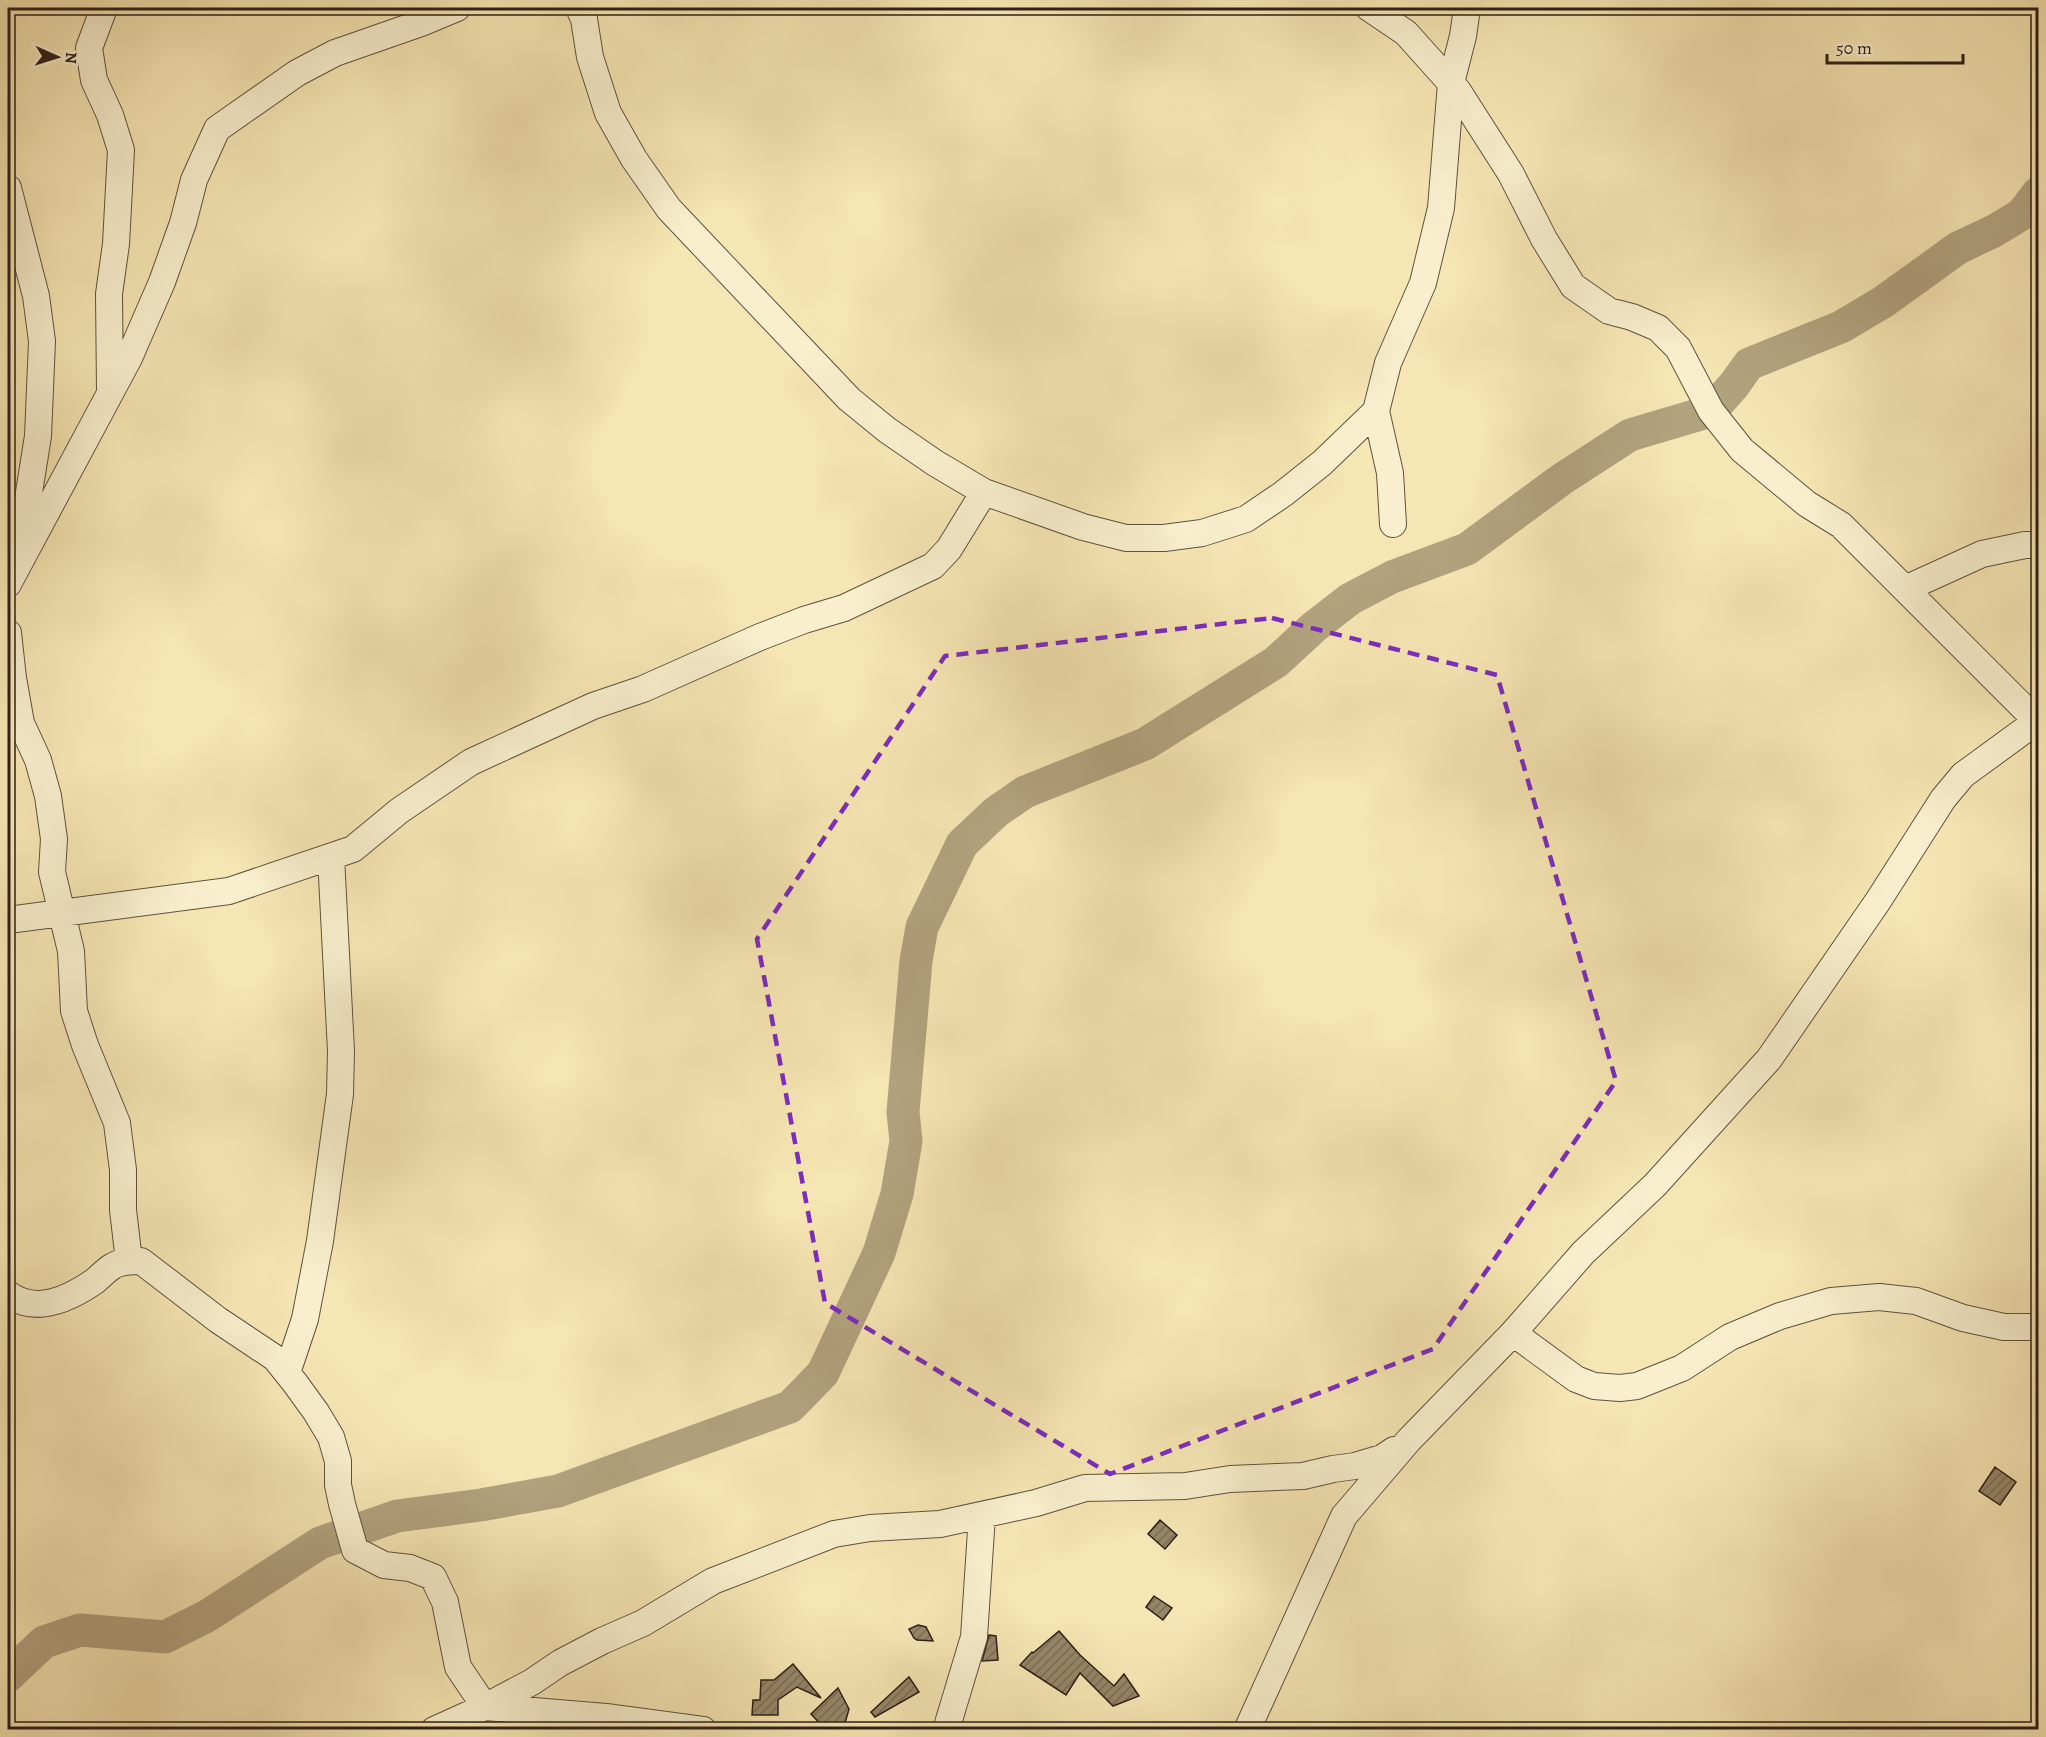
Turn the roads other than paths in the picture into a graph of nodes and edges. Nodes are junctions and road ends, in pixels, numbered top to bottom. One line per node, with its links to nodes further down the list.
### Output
1 (104, 8): 8 (street)
2 (457, 8): 8 (street)
3 (579, 8): 10 (street)
4 (1369, 8): 6 (street)
5 (1467, 8): 6 (street)
6 (1451, 83): 9 (street); 15 (street)
7 (8, 188): 13 (street)
8 (110, 394): 14 (street)
9 (1376, 411): 10 (street); 11 (street)
10 (984, 492): 18 (street)
11 (1393, 524)
12 (2038, 545): 15 (street)
13 (8, 578)
14 (8, 584)
15 (1905, 589): 17 (street)
16 (8, 633): 19 (street)
17 (2038, 722): 24 (street)
18 (331, 857): 19 (street); 25 (street)
19 (60, 912): 20 (street); 21 (street)
20 (8, 920)
21 (129, 1261): 22 (street); 25 (street)
22 (8, 1294)
23 (2038, 1327): 24 (street)
24 (1513, 1333): 26 (street)
25 (287, 1373): 28 (street)
26 (1409, 1440): 27 (street); 32 (street)
27 (982, 1515): 28 (street); 31 (street)
28 (485, 1707): 29 (street); 30 (street)
29 (434, 1730)
30 (703, 1730)
31 (946, 1730)
32 (1247, 1730)

